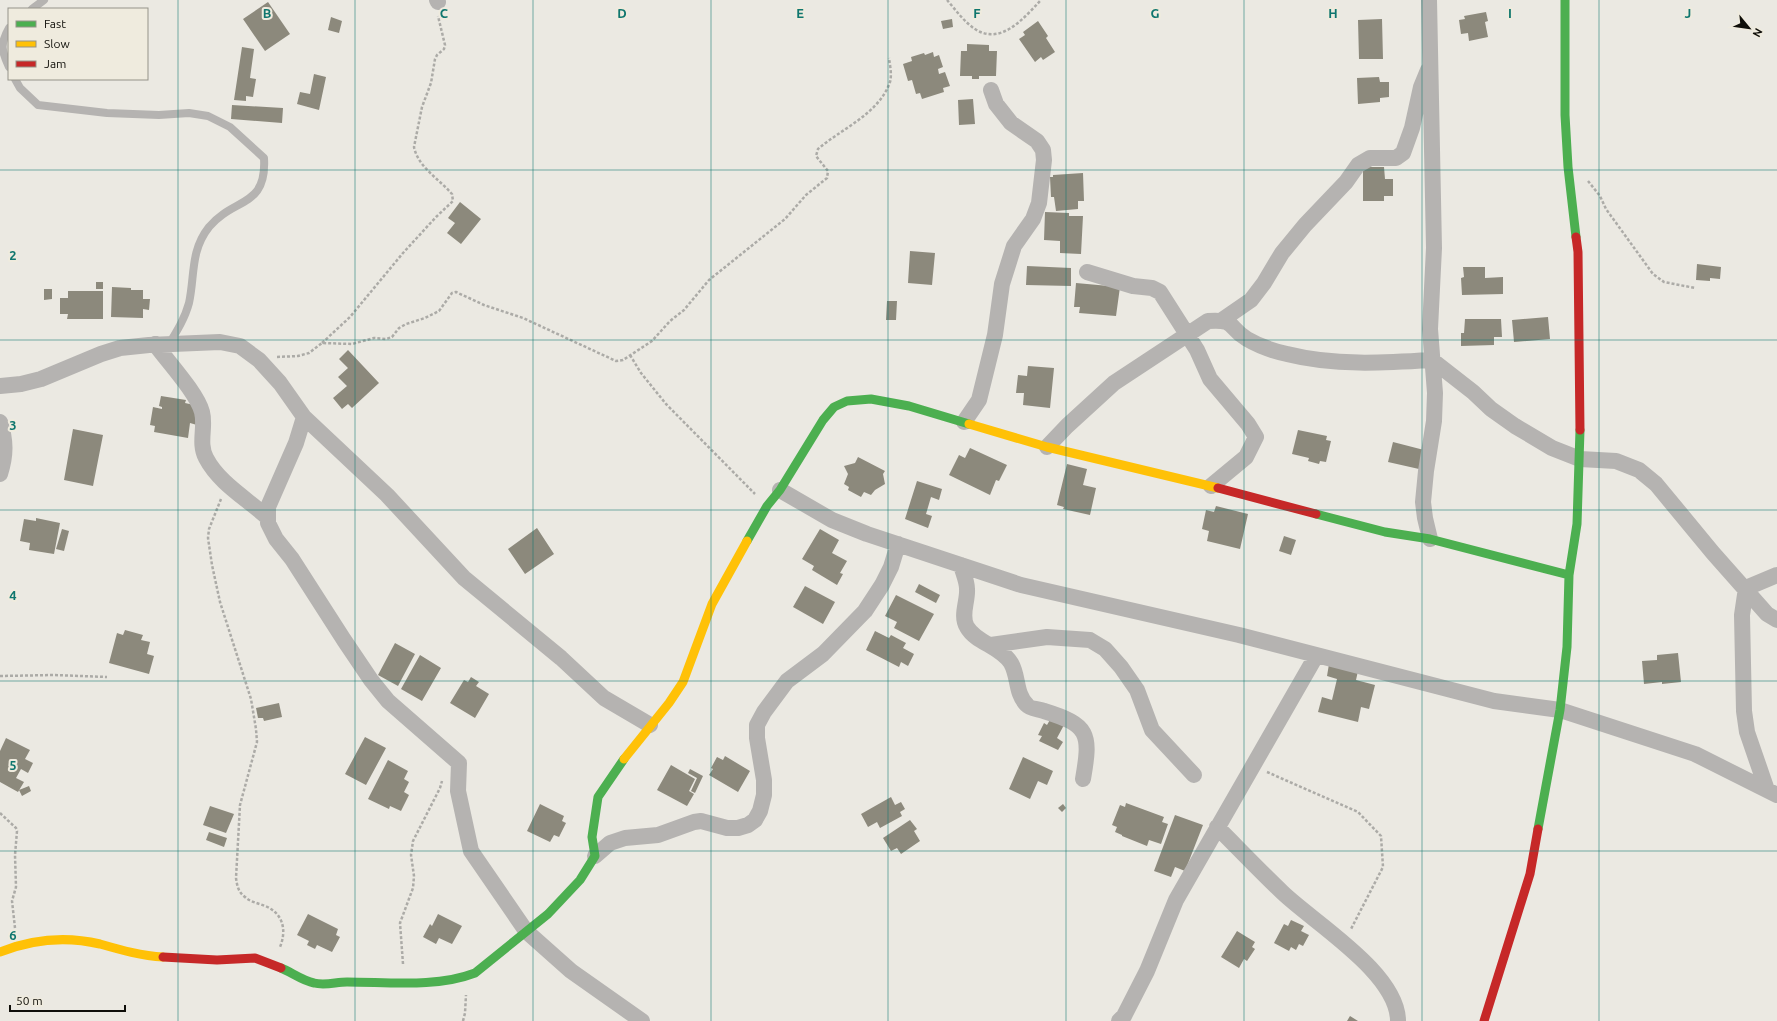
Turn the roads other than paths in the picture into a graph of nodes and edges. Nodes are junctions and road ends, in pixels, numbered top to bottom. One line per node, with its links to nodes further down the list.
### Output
1 (44, 0): 4 (lane)
2 (1428, 0): 6 (street)
3 (1565, 0): 20 (street)
4 (33, 8)
5 (8, 29): 7 (lane)
6 (1431, 64): 11 (street); 14 (street)
7 (8, 65)
8 (16, 80): 13 (lane)
9 (991, 90): 18 (street)
10 (1087, 272): 12 (street)
11 (1222, 320): 12 (street); 14 (street)
12 (1187, 334): 19 (street); 22 (street)
13 (162, 344): 15 (street); 16 (street); 24 (street)
14 (1432, 360): 20 (street); 25 (street)
15 (0, 386)
16 (304, 417): 24 (street); 35 (street)
17 (0, 422): 21 (street)
18 (964, 422): 19 (street); 23 (street)
19 (1047, 447): 22 (street)
20 (1580, 459): 28 (street); 30 (street)
21 (0, 474)
22 (1211, 486): 25 (street)
23 (780, 490): 26 (street); 35 (street)
24 (267, 517): 41 (street)
25 (1430, 539): 28 (street)
26 (898, 544): 27 (street); 40 (street)
27 (961, 565): 32 (street); 33 (street)
28 (1569, 575): 34 (street)
29 (1777, 575): 30 (street)
30 (1746, 588): 31 (street); 38 (street)
31 (1777, 620)
32 (990, 645): 36 (street); 37 (street)
33 (1316, 656): 34 (street); 39 (street)
34 (1560, 710): 38 (street); 46 (street)
35 (650, 725): 40 (street)
36 (1194, 775)
37 (1083, 779)
38 (1772, 792)
39 (1217, 827): 44 (street); 45 (street)
40 (596, 856): 41 (street)
41 (526, 931): 42 (street); 43 (street)
42 (0, 952)
43 (642, 1021)
44 (1119, 1021)
45 (1398, 1021)
46 (1484, 1021)

